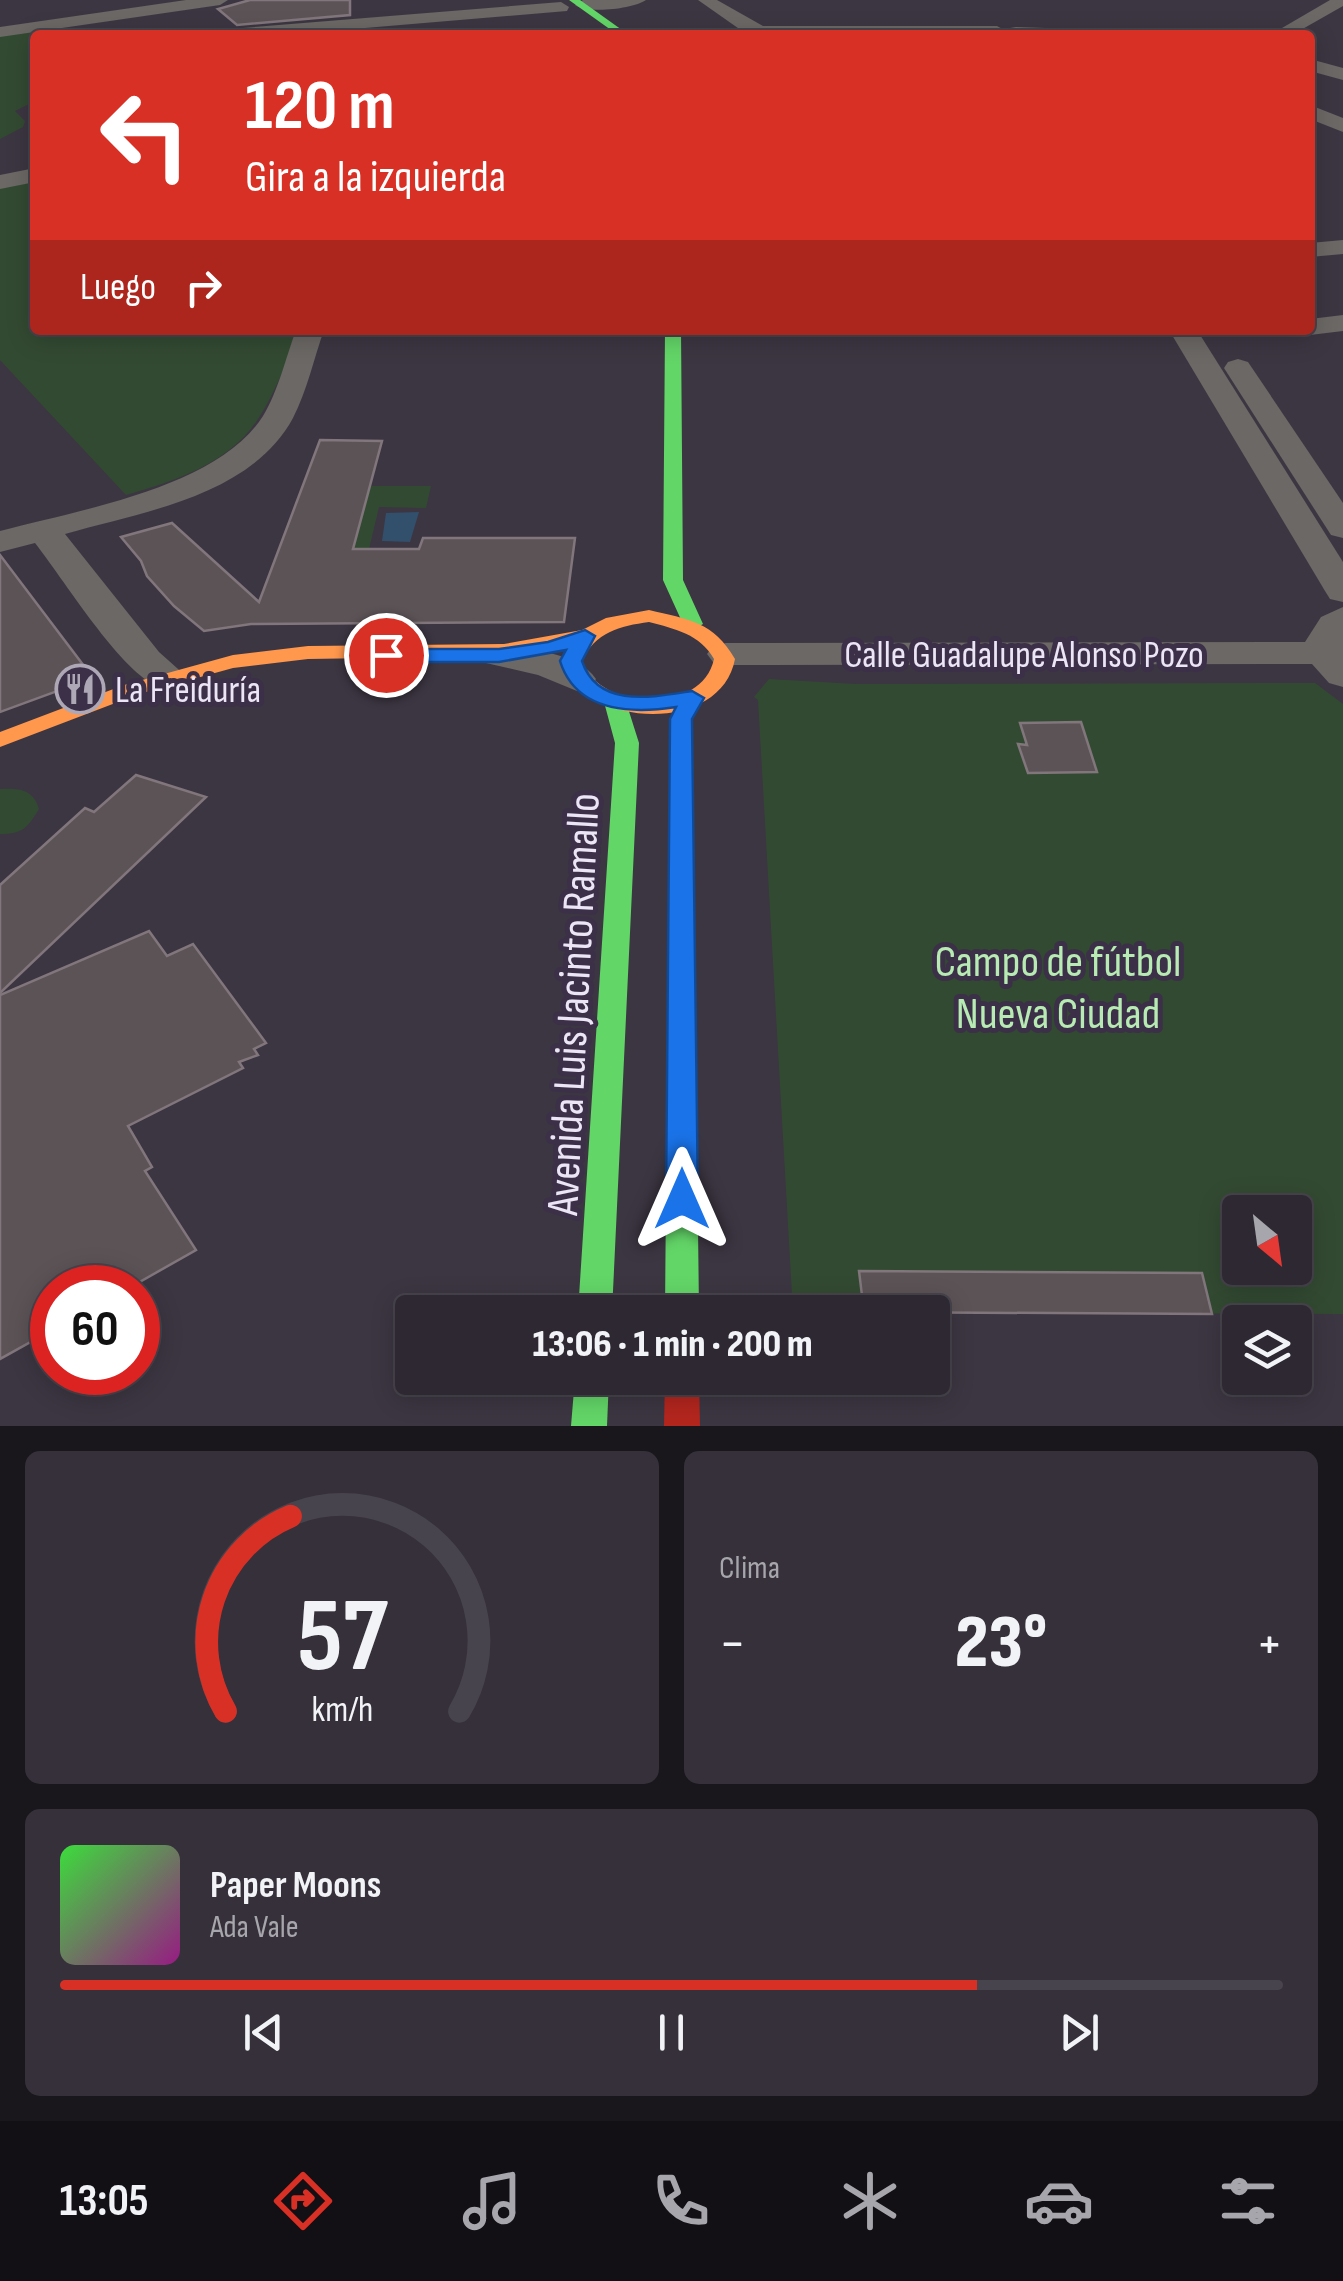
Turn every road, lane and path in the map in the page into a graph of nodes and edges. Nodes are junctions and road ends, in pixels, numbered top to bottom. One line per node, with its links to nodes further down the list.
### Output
1 (72, 0): 9 (street)
2 (220, 0): 7 (street)
3 (638, 0): 6 (street)
4 (706, 0): 16 (street)
5 (1342, 0): 19 (street)
6 (567, 3): 13 (street); 14 (main road); 15 (main road)
7 (193, 4): 9 (street); 12 (street)
8 (8, 12): 10 (street)
9 (128, 13): 10 (street)
10 (60, 22): 20 (street)
11 (1004, 27): 17 (street); 18 (street)
12 (224, 30)
13 (283, 30)
14 (593, 30)
15 (615, 30)
16 (756, 30)
17 (822, 30)
18 (1042, 30)
19 (1288, 30)
20 (0, 32)
21 (1315, 66): 22 (street)
22 (1343, 74)
23 (30, 174): 24 (street)
24 (0, 180)
25 (1343, 246): 26 (street)
26 (1315, 249)
27 (1343, 322): 28 (street)
28 (1315, 325)
29 (308, 335): 34 (street)
30 (674, 335): 39 (main road)
31 (1186, 335): 36 (street)
32 (1216, 335): 33 (street)
33 (1343, 528)
34 (21, 537): 44 (street); 46 (street)
35 (630, 590): 38 (main road)
36 (1343, 591)
37 (1343, 617): 43 (street)
38 (618, 620): 39 (main road); 40 (main road)
39 (693, 624): 41 (main road)
40 (585, 636): 42 (main road); 45 (main road)
41 (726, 654): 43 (street, Calle Guadalupe Alonso Pozo); 47 (main road)
42 (499, 655): 44 (main road); 45 (street)
43 (1333, 664)
44 (168, 678): 46 (main road)
45 (577, 679): 48 (main road)
46 (132, 691): 49 (main road)
47 (692, 698): 48 (main road); 51 (main road)
48 (615, 702): 50 (main road, Avenida Luis Jacinto Ramallo)
49 (0, 740)
50 (597, 1295)
51 (682, 1295)
52 (591, 1395): 54 (main road)
53 (682, 1395): 55 (main road)
54 (589, 1426)
55 (682, 1426)

